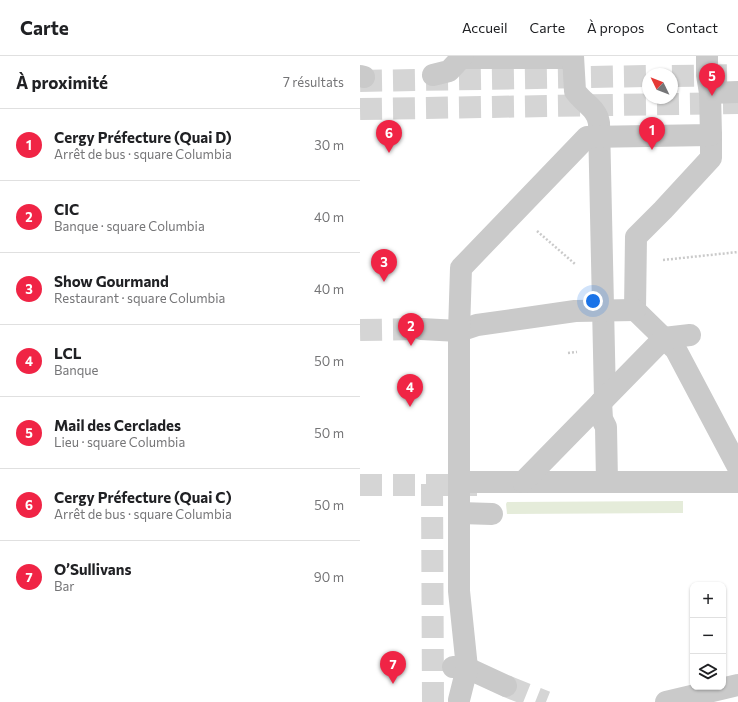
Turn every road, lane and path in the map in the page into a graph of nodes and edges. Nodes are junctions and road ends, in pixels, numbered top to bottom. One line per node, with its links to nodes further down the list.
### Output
1 (707, 56): 6 (street)
2 (462, 57): 3 (street); 4 (street)
3 (573, 57): 8 (street)
4 (433, 75)
5 (738, 92): 6 (street)
6 (710, 94): 7 (street)
7 (711, 135): 8 (street); 9 (street)
8 (599, 136): 10 (street); 12 (street)
9 (635, 310): 10 (street); 14 (street)
10 (603, 311): 12 (street); 15 (street)
11 (421, 330): 12 (street)
12 (459, 331): 17 (street)
13 (690, 335): 14 (street)
14 (664, 338): 15 (street); 16 (street)
15 (603, 400): 18 (street); 19 (street)
16 (738, 467)
17 (460, 482): 18 (street); 21 (street)
18 (523, 482): 19 (street)
19 (607, 482): 20 (street)
20 (738, 482)
21 (460, 513): 22 (street); 23 (street)
22 (492, 514)
23 (460, 667): 25 (street); 26 (street)
24 (738, 685): 27 (street)
25 (506, 686)
26 (459, 700)
27 (666, 702)

